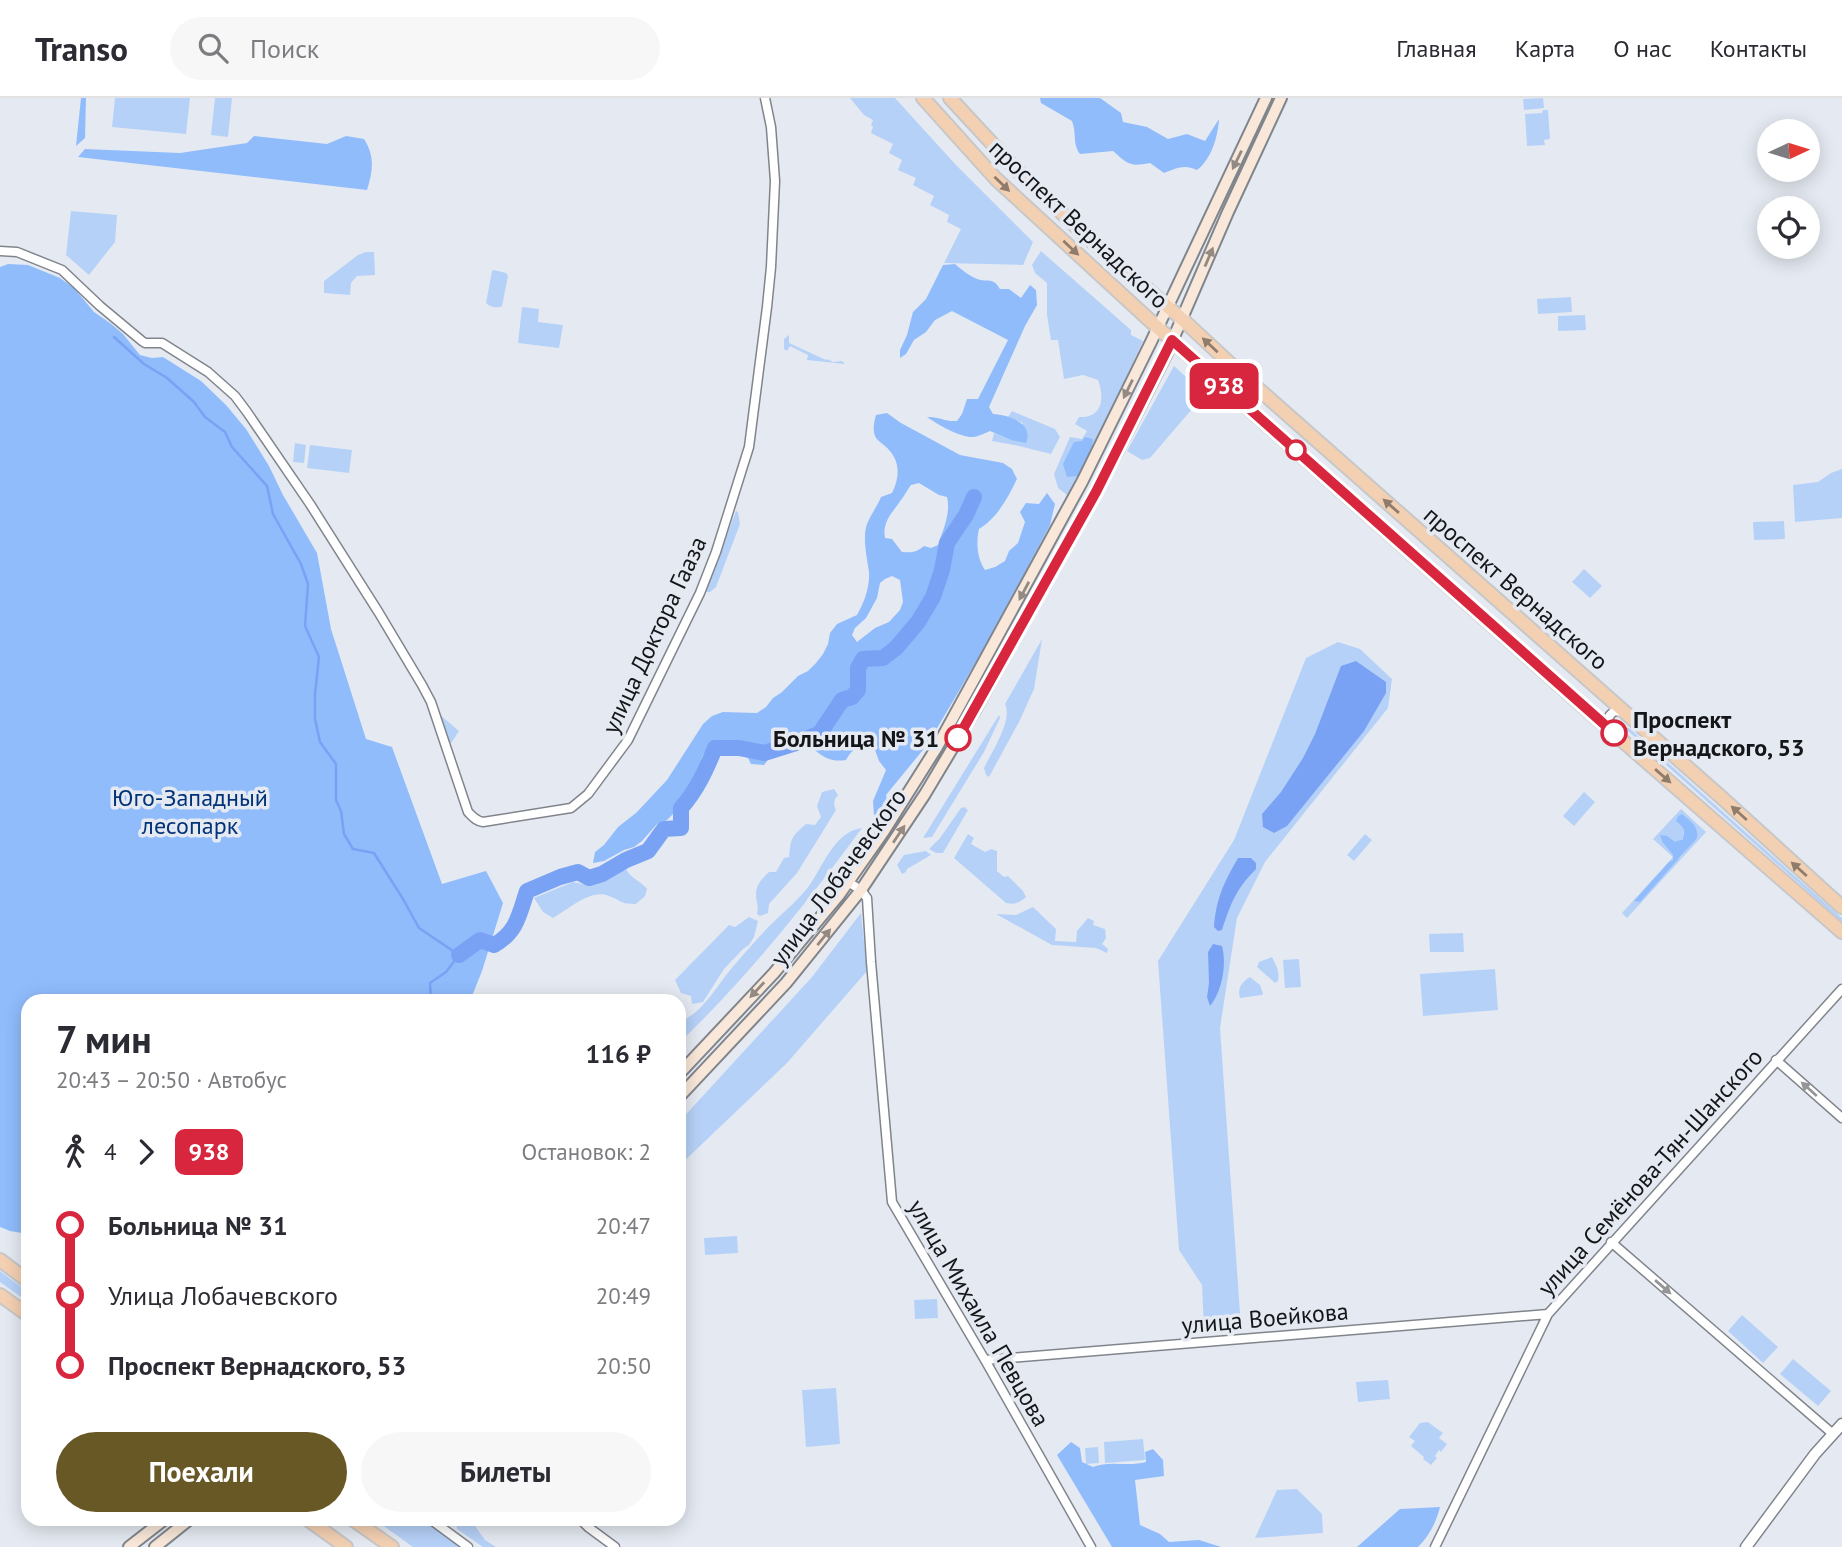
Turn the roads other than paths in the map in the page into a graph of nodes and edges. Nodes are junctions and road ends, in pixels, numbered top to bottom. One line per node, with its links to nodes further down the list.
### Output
1 (765, 98): 6 (street, улица Доктора Гааза)
2 (923, 98): 9 (main road, проспект Вернадского, one-way to 9)
3 (950, 98): 7 (main road, проспект Вернадского)
4 (1266, 98): 7 (main road, улица Лобачевского, one-way to 7)
5 (1282, 98): 8 (main road, улица Лобачевского, one-way to 5)
6 (0, 251)
7 (1167, 307): 8 (main road, проспект Вернадского); 9 (main road, улица Лобачевского)
8 (1182, 319): 10 (main road, улица Лобачевского); 11 (main road, проспект Вернадского, one-way to 8)
9 (1157, 327): 10 (main road, проспект Вернадского); 13 (main road, улица Лобачевского, one-way to 13)
10 (1172, 340): 12 (main road, проспект Вернадского); 14 (main road, улица Лобачевского, one-way to 10)
11 (1626, 714): 12 (street); 15 (main road, проспект Вернадского, one-way to 11)
12 (1611, 730): 16 (main road, проспект Вернадского, one-way to 16)
13 (848, 882): 14 (street); 19 (main road, улица Лобачевского, one-way to 19)
14 (861, 890): 20 (main road, улица Лобачевского, one-way to 14); 28 (street, улица Михаила Певцова)
15 (1842, 907)
16 (1842, 932)
17 (1842, 989): 18 (street, улица Семёнова-Тян-Шанского)
18 (1776, 1060): 21 (street, one-way to 18); 22 (street, улица Семёнова-Тян-Шанского)
19 (686, 1067)
20 (686, 1090)
21 (1842, 1118)
22 (1611, 1242): 27 (street, улица Семёнова-Тян-Шанского); 30 (street, one-way to 30)
23 (0, 1260): 24 (main road)
24 (21, 1276)
25 (0, 1295): 26 (main road)
26 (21, 1310)
27 (1548, 1314): 28 (street, улица Воейкова); 44 (street, улица Семёнова-Тян-Шанского)
28 (985, 1360): 43 (street, улица Михаила Певцова)
29 (1842, 1424): 30 (street)
30 (1833, 1434): 45 (street)
31 (156, 1526): 37 (main road)
32 (181, 1526): 38 (main road)
33 (317, 1526): 39 (main road)
34 (362, 1526): 40 (main road)
35 (440, 1526): 41 (street)
36 (586, 1526): 42 (street)
37 (129, 1547)
38 (155, 1547)
39 (346, 1547)
40 (392, 1547)
41 (468, 1547)
42 (615, 1547)
43 (1091, 1547)
44 (1435, 1547)
45 (1746, 1547)

